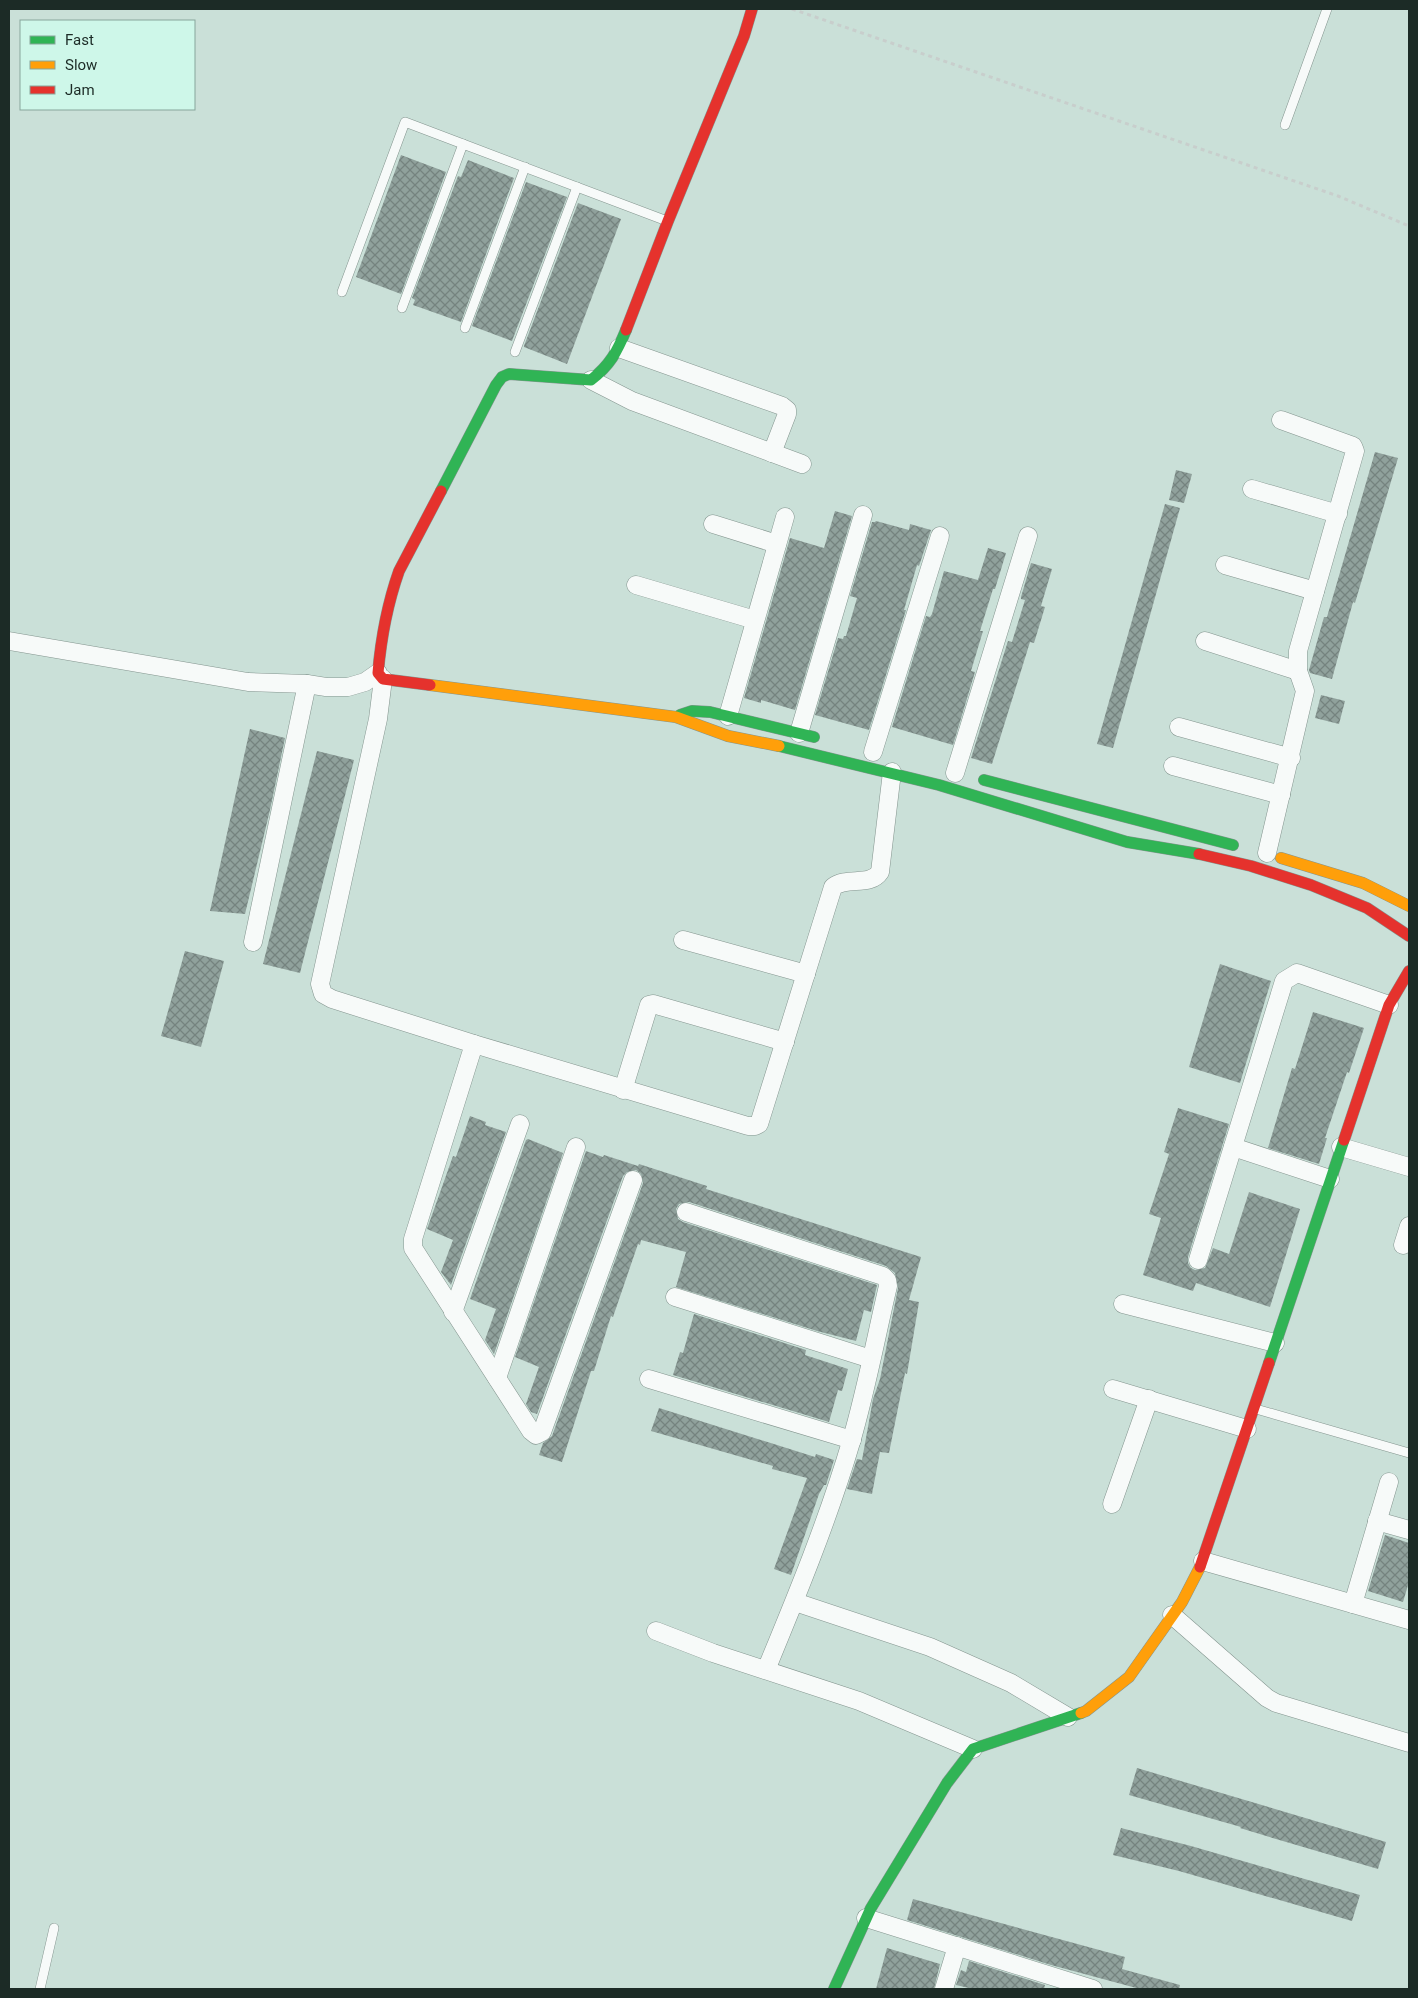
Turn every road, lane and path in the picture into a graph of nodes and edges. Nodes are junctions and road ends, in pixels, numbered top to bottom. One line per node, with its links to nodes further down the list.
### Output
1 (752, 9): 8 (street)
2 (792, 9): 9 (path)
3 (1327, 9): 4 (lane)
4 (1285, 125)
5 (463, 144): 6 (lane); 10 (lane); 11 (lane)
6 (525, 167): 7 (lane); 12 (lane)
7 (577, 187): 8 (lane); 14 (lane)
8 (668, 221): 13 (street)
9 (1409, 226)
10 (342, 292)
11 (402, 308)
12 (465, 328)
13 (619, 348): 15 (street); 17 (street)
14 (515, 352)
15 (591, 380): 17 (street); 34 (street)
16 (1281, 420): 20 (street)
17 (772, 453): 18 (street)
18 (802, 464)
19 (1252, 489): 20 (street)
20 (1338, 514): 29 (street)
21 (862, 515): 39 (street)
22 (785, 517): 26 (street)
23 (713, 524): 26 (street)
24 (940, 536): 41 (street)
25 (1028, 536): 45 (street)
26 (777, 544): 30 (street)
27 (1225, 565): 29 (street)
28 (636, 585): 30 (street)
29 (1315, 591): 33 (street)
30 (755, 620): 36 (street)
31 (9, 641): 35 (street)
32 (1205, 641): 33 (street)
33 (1298, 671): 42 (street)
34 (380, 676): 35 (street); 37 (street); 59 (street)
35 (308, 684): 54 (street)
36 (728, 716): 37 (street); 39 (street)
37 (676, 717): 44 (street)
38 (1179, 727): 42 (street)
39 (799, 733): 40 (street)
40 (827, 740)
41 (873, 752)
42 (1291, 758): 46 (street)
43 (1172, 766): 46 (street)
44 (892, 772): 51 (street); 56 (street)
45 (960, 774): 47 (street)
46 (1281, 795): 48 (street)
47 (1243, 848)
48 (1263, 852): 49 (street)
49 (1382, 890): 50 (street); 51 (street)
50 (1409, 906)
51 (1396, 926): 52 (street)
52 (1409, 936)
53 (683, 940): 56 (street)
54 (253, 942)
55 (1409, 971): 57 (street)
56 (806, 974): 58 (street)
57 (1389, 1005): 63 (street); 64 (street)
58 (785, 1042): 60 (street); 60 (street)
59 (474, 1044): 60 (street); 74 (street)
60 (624, 1090)
61 (520, 1124): 74 (street)
62 (576, 1147): 77 (street)
63 (1233, 1147): 66 (street); 71 (street)
64 (1341, 1147): 65 (street); 66 (street)
65 (1409, 1167)
66 (1330, 1179): 75 (street)
67 (632, 1180): 77 (street)
68 (686, 1212): 76 (street)
69 (1409, 1226): 70 (street)
70 (1403, 1246)
71 (1198, 1260)
72 (675, 1297): 76 (street)
73 (1123, 1304): 75 (street)
74 (453, 1312): 77 (street)
75 (1275, 1343): 81 (street)
76 (871, 1359): 83 (street)
77 (497, 1378)
78 (649, 1379): 83 (street)
79 (1113, 1388): 80 (street)
80 (1149, 1399): 82 (street); 86 (street)
81 (1253, 1408): 82 (street); 84 (lane)
82 (1247, 1429): 89 (street)
83 (852, 1440): 90 (street)
84 (1409, 1454)
85 (1389, 1482): 87 (street)
86 (1112, 1504)
87 (1377, 1521): 88 (street); 91 (street)
88 (1409, 1530)
89 (1202, 1561): 91 (street); 92 (street)
90 (794, 1602): 95 (street); 96 (street)
91 (1352, 1604): 93 (street)
92 (1172, 1615): 96 (street); 97 (street)
93 (1409, 1620)
94 (656, 1631): 95 (street)
95 (766, 1670): 98 (street)
96 (1068, 1717): 98 (street)
97 (1409, 1743)
98 (973, 1749): 99 (street)
99 (866, 1918): 101 (street); 103 (street)
100 (54, 1928): 102 (lane)
101 (957, 1946): 104 (street); 105 (street)
102 (40, 1989)
103 (834, 1989)
104 (944, 1989)
105 (1093, 1989)

